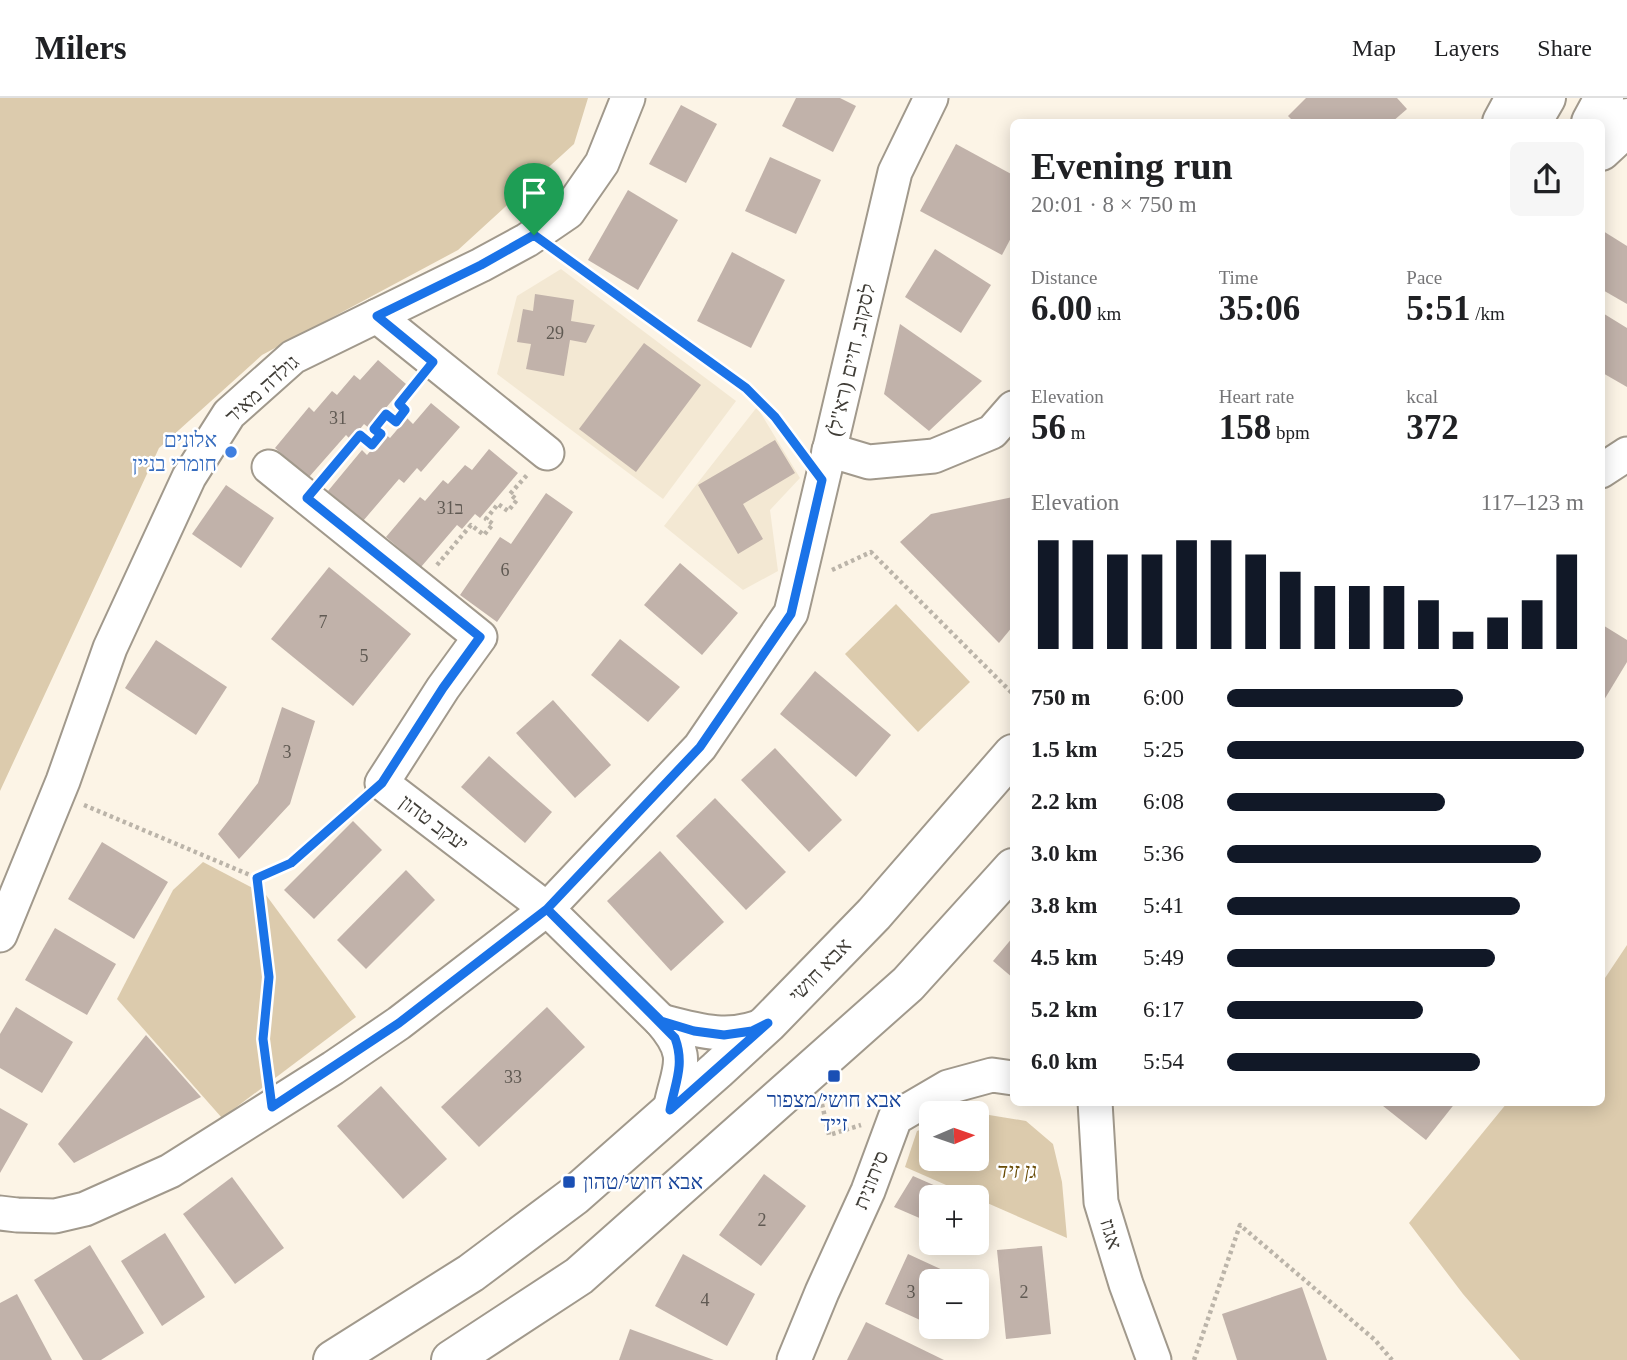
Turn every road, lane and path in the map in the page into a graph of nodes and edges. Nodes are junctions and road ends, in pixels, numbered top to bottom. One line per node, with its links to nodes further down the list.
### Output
1 (628, 98): 11 (street, גולדה מאיר)
2 (930, 98): 17 (street, לסקוב, חיים (רא"ל))
3 (1515, 98): 7 (main road)
4 (1546, 98): 8 (main road)
5 (1604, 98): 9 (main road)
6 (1627, 118): 10 (main road)
7 (1504, 119)
8 (1534, 119)
9 (1593, 119)
10 (1605, 147)
11 (534, 235): 12 (street, גולדה מאיר); 17 (path)
12 (377, 316): 13 (street); 26 (street, גולדה מאיר)
13 (433, 362): 15 (street); 20 (path)
14 (1010, 411): 17 (street)
15 (547, 453): 22 (path)
16 (1627, 454): 19 (street)
17 (826, 465): 21 (street, לסקוב, חיים (רא"ל))
18 (269, 467): 20 (street, יעקב טהון)
19 (1605, 468)
20 (307, 498): 22 (street, יעקב טהון)
21 (797, 585): 23 (path); 29 (street, לסקוב, חיים (רא"ל))
22 (419, 587): 25 (street, יעקב טהון)
23 (1010, 691)
24 (1010, 757): 32 (main road, אבא חושי)
25 (382, 783): 28 (path); 29 (street, יעקב טהון)
26 (57, 794): 28 (path); 30 (street, גולדה מאיר)
27 (1010, 871): 33 (main road)
28 (257, 878): 36 (path)
29 (547, 909): 31 (street, יעקב טהון); 36 (street, לסקוב, חיים (רא"ל))
30 (0, 934)
31 (661, 1021): 32 (street, יעקב טהון); 37 (street, יעקב טהון)
32 (768, 1023): 37 (main road, אבא חושי)
33 (813, 1070): 38 (path); 41 (main road)
34 (1010, 1078): 38 (street, סיתונית)
35 (1095, 1106): 43 (street, אגוז)
36 (272, 1107): 39 (street, לסקוב, חיים (רא"ל))
37 (670, 1110): 40 (main road, אבא חושי)
38 (904, 1113): 42 (street, סיתונית)
39 (0, 1213)
40 (333, 1360)
41 (451, 1360)
42 (794, 1360)
43 (1154, 1360)
44 (1194, 1360): 45 (path)
45 (1392, 1360)

